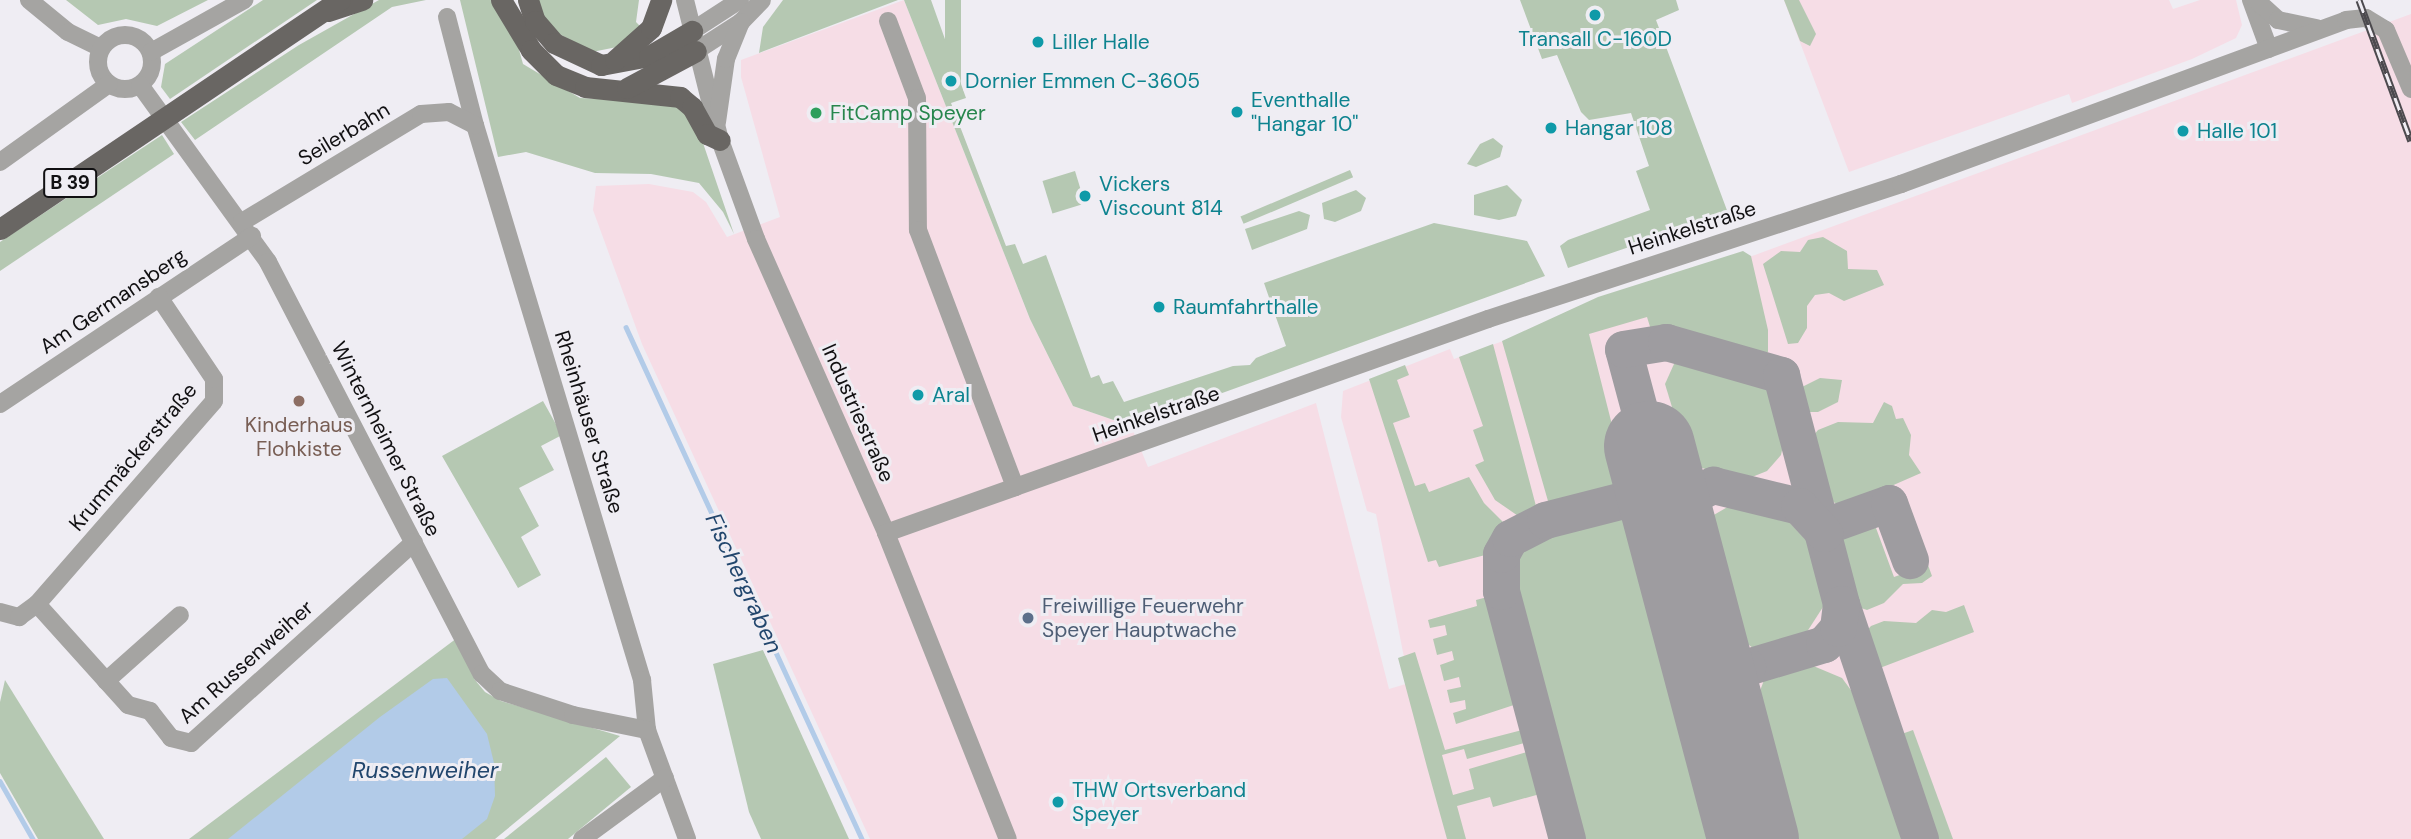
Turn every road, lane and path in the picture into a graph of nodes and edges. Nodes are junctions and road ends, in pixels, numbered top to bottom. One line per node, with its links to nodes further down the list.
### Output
1 (29, 0): 18 (street)
2 (244, 0): 20 (street)
3 (340, 0): 12 (main road, B 39)
4 (362, 0): 12 (main road)
5 (500, 0): 24 (main road)
6 (528, 0): 21 (main road)
7 (661, 0): 21 (main road)
8 (685, 0): 17 (street, Industriestraße)
9 (740, 0): 17 (street)
10 (762, 0): 15 (street)
11 (2254, 0): 16 (street); 19 (street)
12 (320, 14): 29 (main road, B 39)
13 (447, 17): 26 (street, Rheinhäuser Straße)
14 (888, 21): 33 (street)
15 (741, 22): 17 (street); 27 (street)
16 (2324, 29): 19 (street, Heinkelstraße); 25 (street, Heinkelstraße)
17 (694, 41): 21 (main road); 24 (main road); 27 (street, Industriestraße)
18 (101, 48): 20 (street); 22 (street)
19 (2269, 49): 33 (street, Heinkelstraße)
20 (151, 52): 23 (street)
21 (608, 65)
22 (109, 84): 23 (street); 28 (street)
23 (141, 85): 30 (street, Winternheimer Straße)
24 (625, 89): 27 (main road)
25 (2411, 89)
26 (475, 125): 30 (street, Seilerbahn); 40 (street, Rheinhäuser Straße)
27 (718, 133): 34 (street, Industriestraße)
28 (0, 162)
29 (0, 229)
30 (247, 229): 31 (street, Am Germansberg); 35 (street, Winternheimer Straße)
31 (159, 297): 32 (street, Am Germansberg); 36 (street, Krummäckerstraße)
32 (0, 404)
33 (1016, 486): 34 (street, Heinkelstraße)
34 (886, 533): 44 (street, Industriestraße)
35 (414, 542): 39 (street, Am Russenweiher); 40 (street, Winternheimer Straße)
36 (37, 604): 37 (street); 39 (street, Am Russenweiher)
37 (0, 611)
38 (180, 615): 39 (street)
39 (106, 681)
40 (647, 730): 41 (street, Rheinhäuser Straße)
41 (665, 778): 42 (street); 43 (street, Rheinhäuser Straße)
42 (582, 839)
43 (687, 839)
44 (1008, 839)

